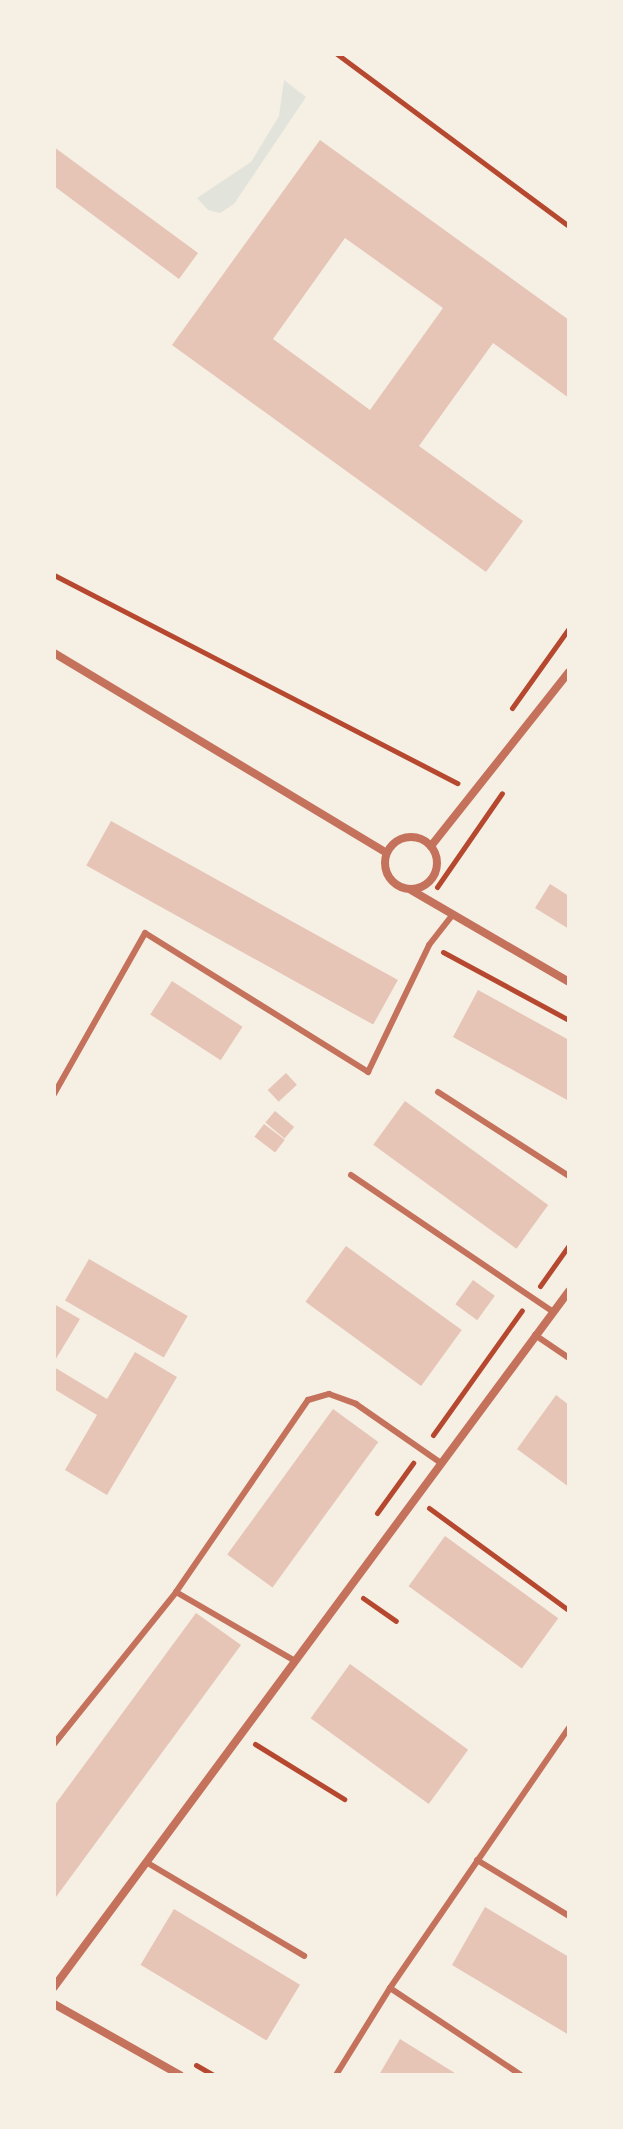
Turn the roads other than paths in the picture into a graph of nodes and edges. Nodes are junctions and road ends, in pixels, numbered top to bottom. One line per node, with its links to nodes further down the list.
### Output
1 (54, 653): 4 (street)
2 (569, 672): 3 (street)
3 (431, 846): 4 (street); 5 (street)
4 (387, 853): 5 (street)
5 (411, 890): 6 (street)
6 (451, 917): 7 (street); 9 (lane)
7 (569, 982)
8 (438, 1092): 11 (lane)
9 (54, 1094)
10 (351, 1175): 13 (lane)
11 (569, 1176)
12 (569, 1291): 13 (street)
13 (553, 1312): 14 (street)
14 (535, 1335): 15 (lane); 16 (street)
15 (569, 1358)
16 (441, 1463): 17 (lane); 18 (street)
17 (176, 1592): 18 (lane); 20 (lane)
18 (295, 1661): 22 (street)
19 (569, 1728): 21 (lane)
20 (54, 1744)
21 (477, 1860): 23 (lane); 26 (lane)
22 (146, 1862): 24 (lane); 25 (street)
23 (569, 1916)
24 (304, 1956)
25 (54, 1987)
26 (390, 1988): 29 (lane); 30 (lane)
27 (54, 2004): 28 (street)
28 (180, 2075)
29 (336, 2075)
30 (521, 2075)

